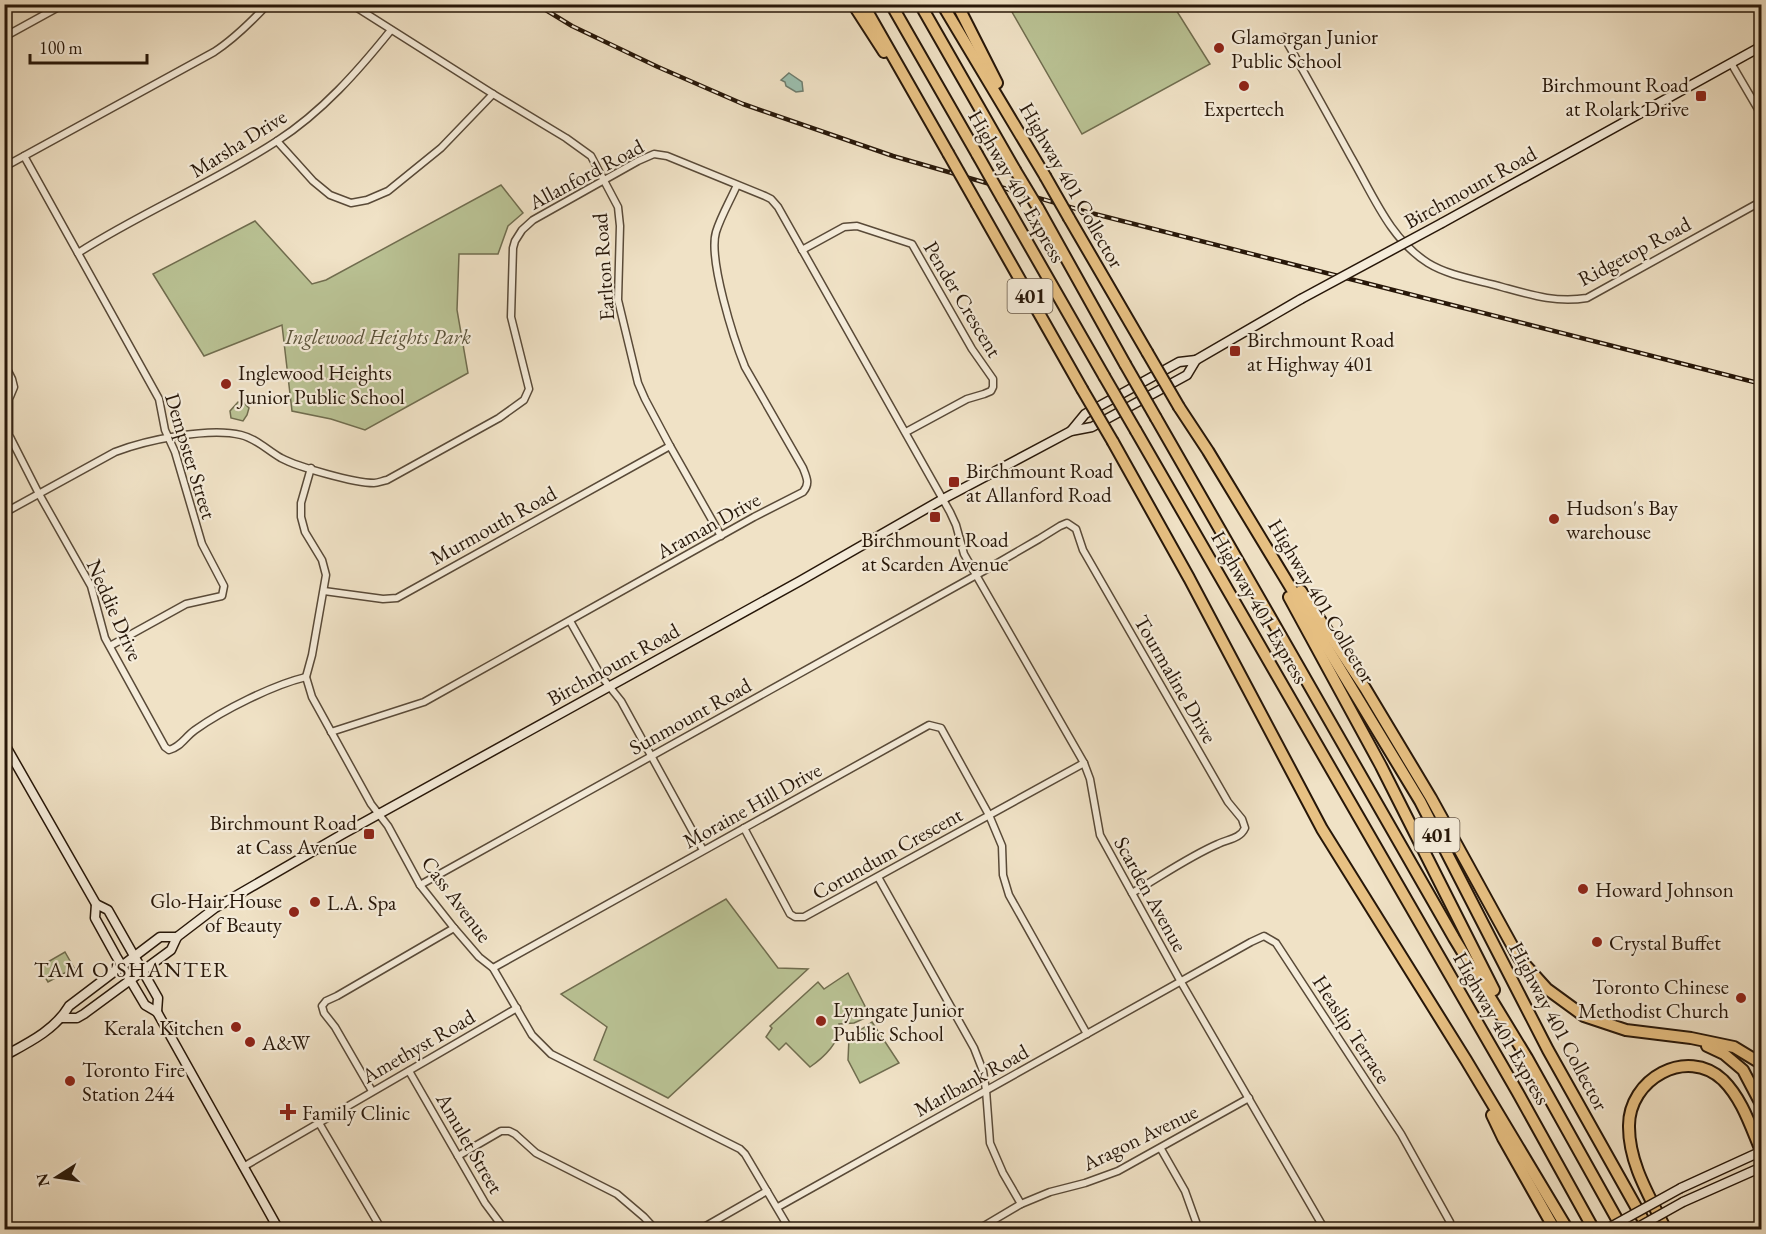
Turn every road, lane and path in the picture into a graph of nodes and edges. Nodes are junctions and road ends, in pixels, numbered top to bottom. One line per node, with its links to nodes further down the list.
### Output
1 (64, 4): 11 (street)
2 (268, 4): 19 (street)
3 (351, 4): 10 (street, Earlton Road)
4 (853, 4): 15 (highway)
5 (863, 4): 15 (highway, 401)
6 (891, 4): 100 (highway, Highway 401 Express / 401, bridge)
7 (920, 4): 71 (highway, Highway 401 Express / 401, bridge)
8 (942, 4): 21 (highway, Highway 401 Collector / 401)
9 (957, 4): 21 (highway)
10 (391, 30): 16 (street, Earlton Road); 18 (street, Marsha Drive)
11 (4, 37)
12 (1284, 38): 24 (street, Ridgetop Road)
13 (1761, 46): 14 (main road, Birchmount Road)
14 (1731, 63): 17 (street); 27 (main road, Birchmount Road, bridge)
15 (903, 71): 72 (highway, 401, bridge)
16 (493, 94): 18 (street); 22 (street, Earlton Road)
17 (1761, 117)
18 (277, 141): 26 (street, Marsha Drive)
19 (24, 156): 20 (street); 26 (street, Dempster Street)
20 (4, 167)
21 (1042, 171): 33 (highway, Highway 401 Collector / 401, bridge)
22 (604, 180): 23 (street, Allanford Road); 32 (street, Earlton Road); 34 (street, Allanford Road)
23 (737, 185): 25 (street, Allanford Road); 38 (street, Araman Drive)
24 (1761, 201)
25 (802, 250): 30 (street, Allanford Road); 30 (street, Pender Crescent)
26 (78, 253): 31 (street, Dempster Street)
27 (1196, 360): 29 (main road, Birchmount Road); 29 (main road, Birchmount Road)
28 (8, 369): 35 (street, Neddie Drive)
29 (1071, 431): 36 (main road, Birchmount Road)
30 (906, 432): 36 (street, Allanford Road)
31 (170, 439): 34 (street, Allanford Road); 35 (street, Allanford Road); 42 (street, Dempster Street)
32 (670, 446): 38 (street, Earlton Road); 40 (street, Murmouth Road)
33 (1208, 451): 69 (highway); 71 (highway); 104 (highway, Highway 401 Collector / 401)
34 (311, 468): 40 (street)
35 (39, 494): 37 (street, Allanford Road); 42 (street, Neddie Drive)
36 (943, 499): 39 (street, Scarden Avenue); 44 (main road, Birchmount Road)
37 (4, 513)
38 (721, 536): 41 (street, Araman Drive)
39 (975, 575): 47 (street, Sunmount Road); 48 (street, Scarden Avenue); 55 (street, Tourmaline Drive)
40 (324, 591): 43 (street)
41 (570, 621): 44 (street); 45 (street, Araman Drive)
42 (110, 646): 43 (street, Neddie Drive)
43 (306, 677): 45 (street, Cass Avenue)
44 (609, 686): 47 (street); 49 (main road, Birchmount Road)
45 (331, 732): 49 (street, Cass Avenue)
46 (4, 743): 56 (main road)
47 (650, 756): 52 (street); 54 (street, Sunmount Road)
48 (1084, 763): 50 (street, Corundum Crescent); 55 (street, Scarden Avenue)
49 (378, 815): 54 (street, Cass Avenue); 58 (main road, Birchmount Road)
50 (989, 815): 51 (street, Moraine Hill Drive); 53 (street, Corundum Crescent); 68 (street, Moraine Hill Drive)
51 (744, 828): 52 (street, Moraine Hill Drive); 53 (street, Corundum Crescent)
52 (703, 850): 61 (street, Moraine Hill Drive)
53 (878, 877): 75 (street)
54 (420, 885): 57 (street, Cass Avenue)
55 (1132, 893): 64 (street, Scarden Avenue)
56 (96, 904): 59 (main road); 60 (main road)
57 (454, 928): 61 (street, Cass Avenue); 76 (street)
58 (177, 937): 59 (main road, Birchmount Road); 62 (main road, Birchmount Road)
59 (135, 957): 60 (main road, Birchmount Road); 62 (main road)
60 (122, 967): 63 (main road); 67 (main road, Birchmount Road)
61 (493, 968): 65 (street, Cass Avenue)
62 (142, 971): 63 (main road, Birchmount Road); 66 (main road)
63 (131, 980): 66 (main road); 67 (main road, Birchmount Road)
64 (1181, 982): 68 (street, Marlbank Road); 77 (street, Scarden Avenue); 97 (street, Heaslip Terrace)
65 (517, 1008): 74 (street, Amethyst Road); 85 (street, Cass Avenue)
66 (157, 1012): 83 (main road)
67 (62, 1018): 70 (main road, Birchmount Road)
68 (1087, 1034): 75 (street, Marlbank Road)
69 (1691, 1038): 73 (highway); 78 (highway)
70 (4, 1056)
71 (1527, 1058): 102 (highway, Highway 401 Express / 401)
72 (1466, 1060): 98 (highway); 99 (highway, 401)
73 (1761, 1064)
74 (409, 1071): 76 (street, Amethyst Road); 82 (street, Amulet Street)
75 (986, 1090): 86 (street); 87 (street, Marlbank Road)
76 (372, 1091): 79 (street, Amethyst Road)
77 (1249, 1098): 80 (street, Aragon Avenue); 96 (street, Scarden Avenue)
78 (1761, 1106)
79 (319, 1123): 83 (street, Amethyst Road); 89 (street)
80 (1161, 1149): 86 (street, Aragon Avenue); 95 (street)
81 (1761, 1152): 101 (main road, bridge); 105 (highway)
82 (458, 1156): 90 (street, Amulet Street); 91 (street)
83 (243, 1167): 88 (main road)
84 (1761, 1167): 103 (main road, bridge)
85 (767, 1191): 87 (street, Cass Avenue); 92 (street)
86 (1021, 1204): 94 (street, Aragon Avenue)
87 (778, 1207): 93 (street, Cass Avenue)
88 (279, 1230)
89 (382, 1230)
90 (505, 1230)
91 (656, 1230)
92 (699, 1230)
93 (790, 1230)
94 (977, 1230)
95 (1199, 1230)
96 (1325, 1230)
97 (1450, 1230)
98 (1555, 1230)
99 (1568, 1230)
100 (1594, 1230)
101 (1605, 1230)
102 (1623, 1230)
103 (1633, 1230)
104 (1649, 1230)
105 (1666, 1230)

